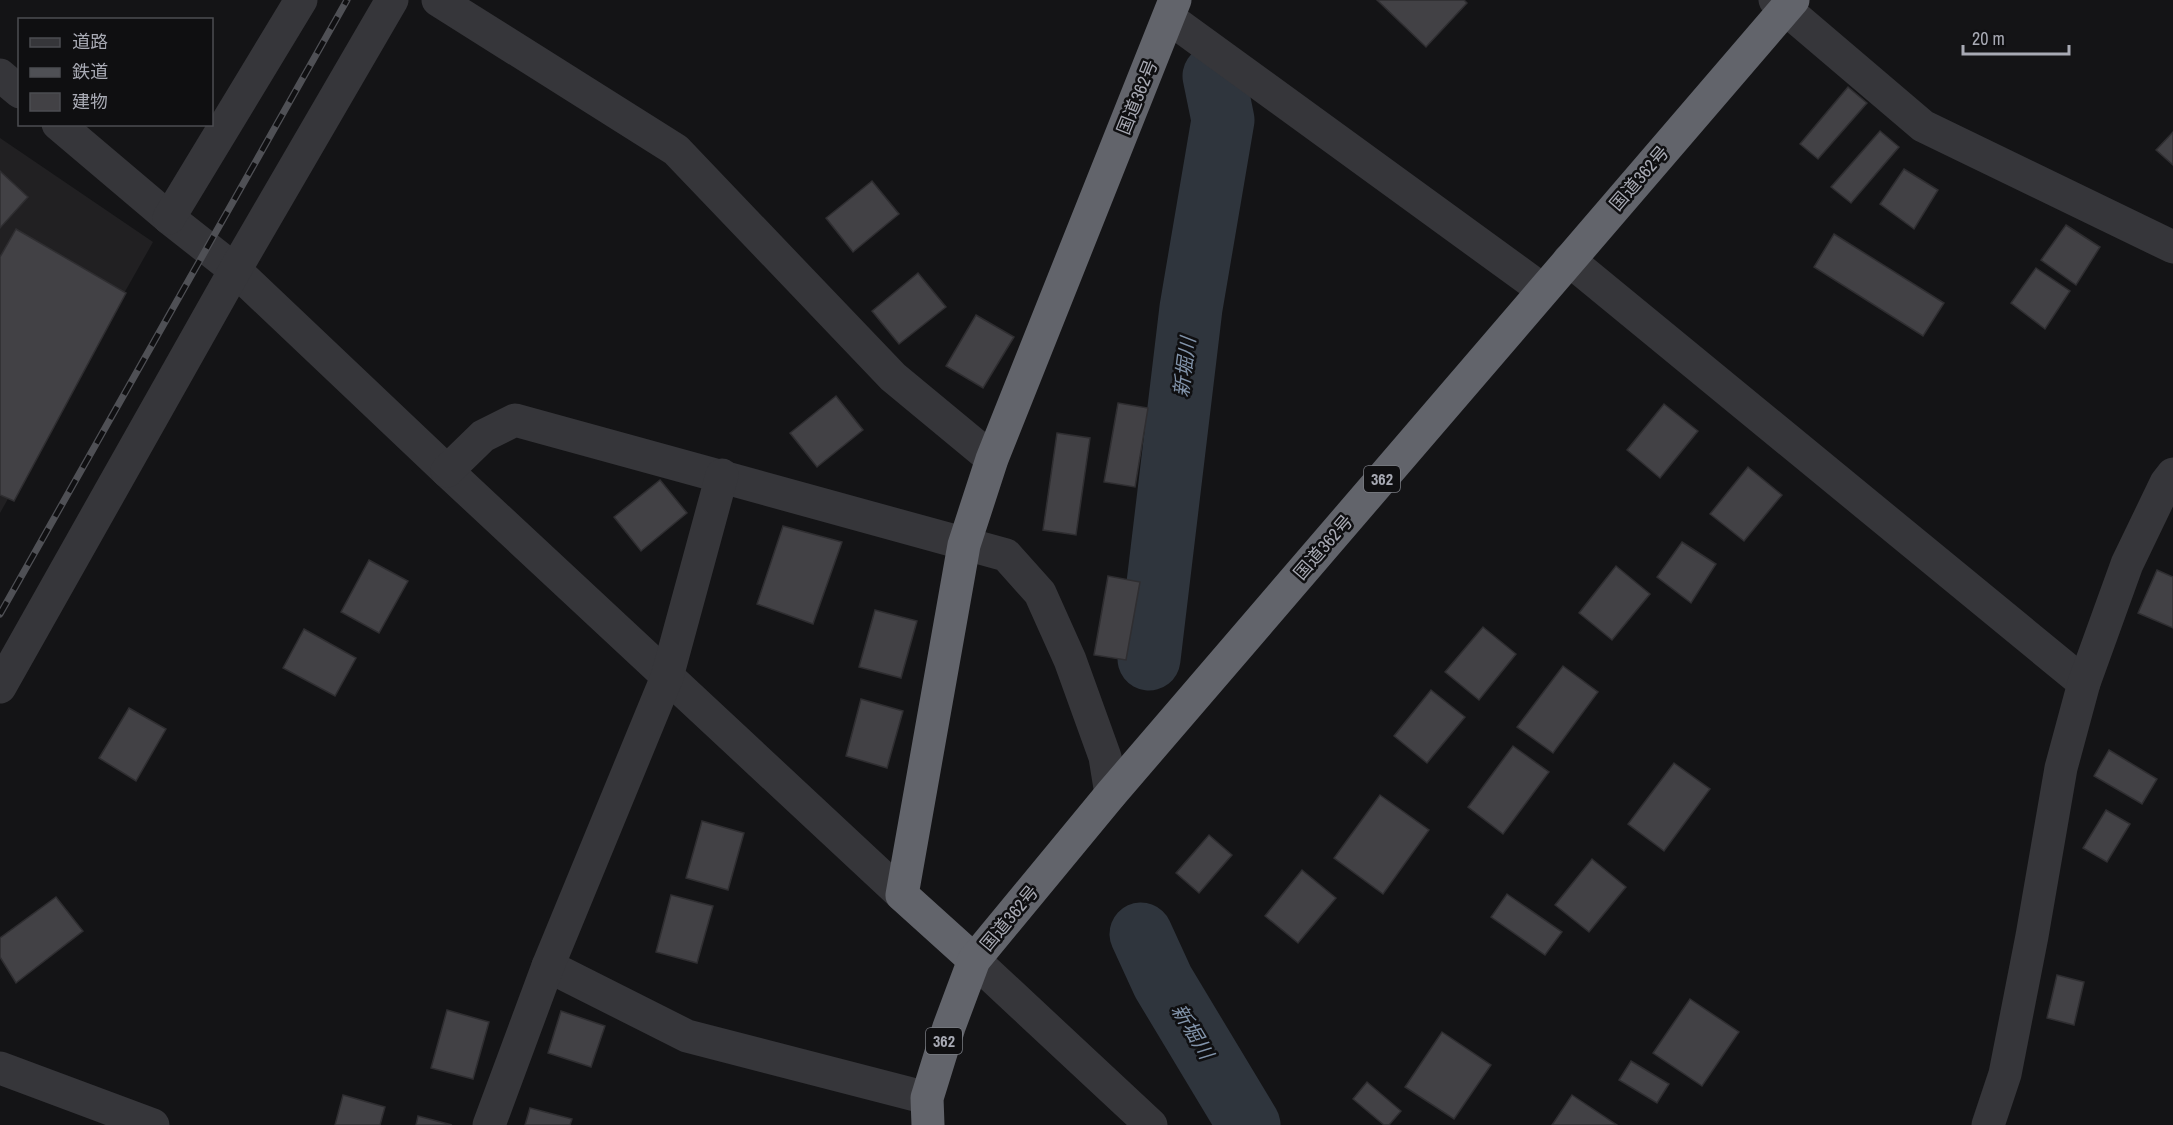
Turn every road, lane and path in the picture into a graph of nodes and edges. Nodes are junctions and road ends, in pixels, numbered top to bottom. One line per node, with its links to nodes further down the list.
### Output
1 (301, 0): 9 (street)
2 (392, 0): 12 (street)
3 (438, 0): 14 (street)
4 (1784, 3): 10 (street); 11 (highway, 国道362号 / 362)
5 (1172, 9): 13 (street); 14 (highway, 国道362号)
6 (0, 75): 7 (street)
7 (18, 90)
8 (60, 126): 9 (street)
9 (170, 218): 12 (street)
10 (2173, 248)
11 (1569, 260): 13 (highway, 国道362号 / 362); 20 (street)
12 (235, 270): 15 (street); 21 (street)
13 (1544, 290): 22 (highway, 国道362号 / 362)
14 (992, 459): 18 (highway, 国道362号)
15 (447, 471): 17 (street); 19 (street)
16 (2173, 474): 20 (street)
17 (722, 475): 18 (street); 19 (street)
18 (964, 545): 22 (street); 23 (highway, 国道362号)
19 (667, 676): 23 (street); 25 (street)
20 (2084, 683): 31 (street)
21 (0, 687)
22 (1111, 794): 24 (highway, 国道362号 / 362)
23 (902, 894): 24 (highway, 国道362号)
24 (974, 960): 27 (highway, 国道362号 / 362); 30 (street)
25 (548, 966): 27 (street); 29 (street)
26 (0, 1068): 28 (street)
27 (927, 1112)
28 (153, 1125)
29 (489, 1125)
30 (1151, 1125)
31 (1988, 1125)

